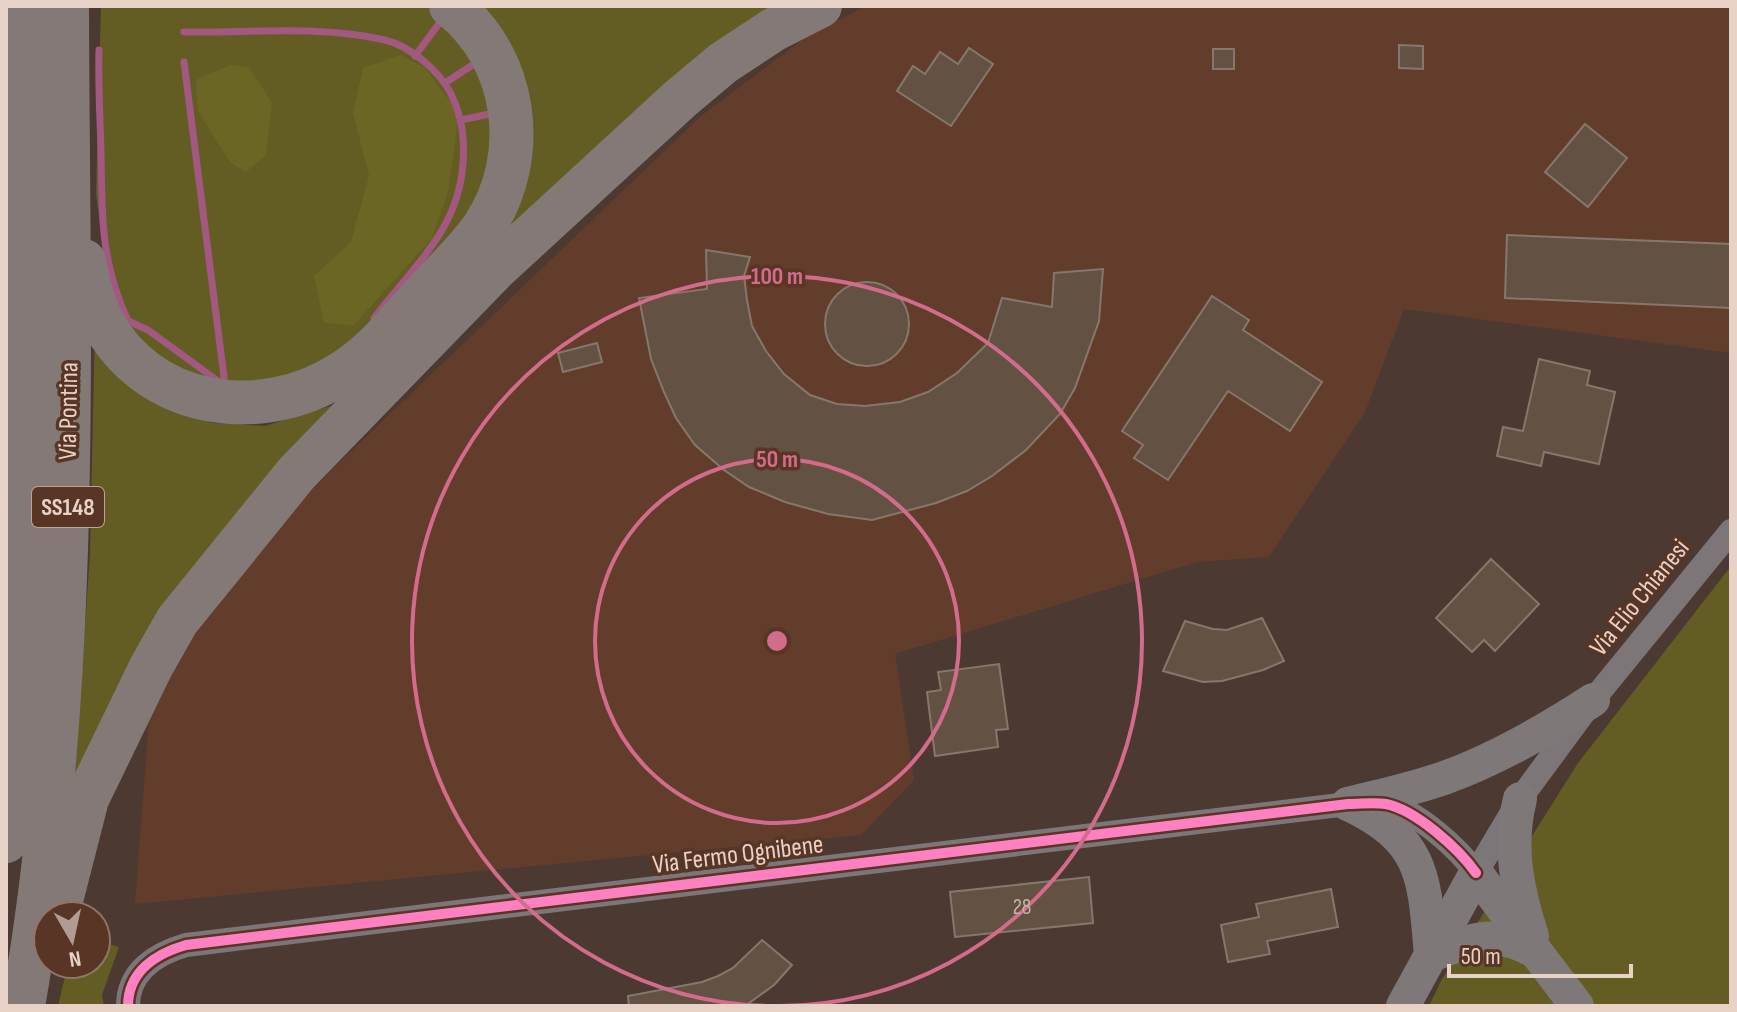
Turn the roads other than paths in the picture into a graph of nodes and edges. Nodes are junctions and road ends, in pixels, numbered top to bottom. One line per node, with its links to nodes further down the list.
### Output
1 (27, 6): 5 (highway, Via Pontina / SS148)
2 (67, 6): 5 (highway, Via Pontina / SS148)
3 (451, 6): 5 (highway)
4 (820, 6): 13 (highway)
5 (48, 139): 6 (highway); 11 (highway, Via Pontina / SS148); 17 (highway, Via Pontina / SS148)
6 (6, 256)
7 (1731, 531): 8 (street, Via Elio Chianesi)
8 (1593, 700): 9 (street, Via Elio Chianesi); 10 (street)
9 (1520, 799): 12 (street, Via Elio Chianesi); 14 (street)
10 (1348, 804): 12 (street, Via Fermo Ognibene); 15 (street); 19 (street, Via Fermo Ognibene)
11 (6, 841)
12 (1476, 873): 14 (street); 15 (street)
13 (61, 900)
14 (1537, 952): 15 (street); 21 (street)
15 (1431, 955): 20 (street)
16 (43, 980): 18 (highway)
17 (23, 1006)
18 (37, 1006)
19 (128, 1006)
20 (1403, 1006)
21 (1577, 1006)

